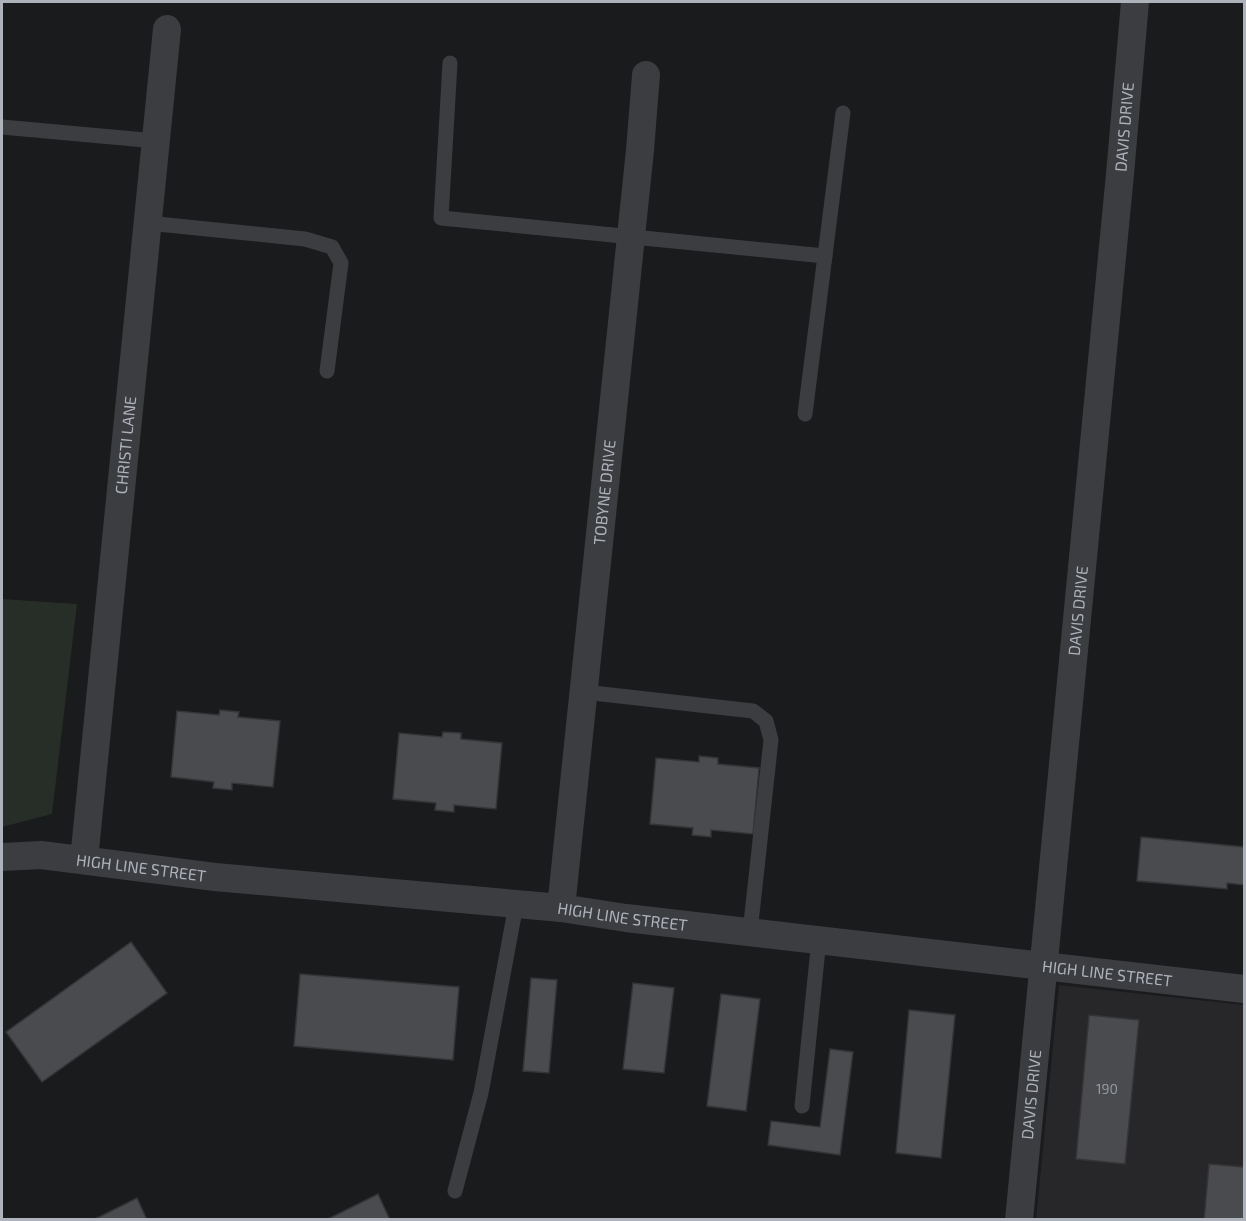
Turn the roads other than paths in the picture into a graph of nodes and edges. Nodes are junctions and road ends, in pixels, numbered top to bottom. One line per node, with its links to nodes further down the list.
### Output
1 (1135, 2): 20 (street, DAVIS DRIVE)
2 (167, 29): 7 (street, CHRISTI LANE)
3 (450, 63): 9 (lane)
4 (646, 75): 9 (street, TOBYNE DRIVE)
5 (843, 113): 10 (lane)
6 (2, 127): 7 (lane)
7 (156, 141): 8 (street, CHRISTI LANE)
8 (148, 223): 11 (lane); 15 (street, CHRISTI LANE)
9 (631, 235): 10 (lane); 13 (street, TOBYNE DRIVE)
10 (825, 256): 12 (lane)
11 (327, 371)
12 (805, 414)
13 (584, 692): 17 (street, TOBYNE DRIVE); 18 (lane)
14 (2, 857): 15 (street, HIGH LINE STREET)
15 (84, 860): 16 (street, HIGH LINE STREET)
16 (516, 905): 17 (street, HIGH LINE STREET); 23 (lane)
17 (561, 908): 18 (street, HIGH LINE STREET)
18 (750, 932): 19 (street, HIGH LINE STREET)
19 (819, 939): 20 (street, HIGH LINE STREET); 22 (lane)
20 (1043, 964): 21 (street, HIGH LINE STREET); 24 (street, DAVIS DRIVE)
21 (1245, 988)
22 (802, 1106)
23 (455, 1191)
24 (1018, 1220)

